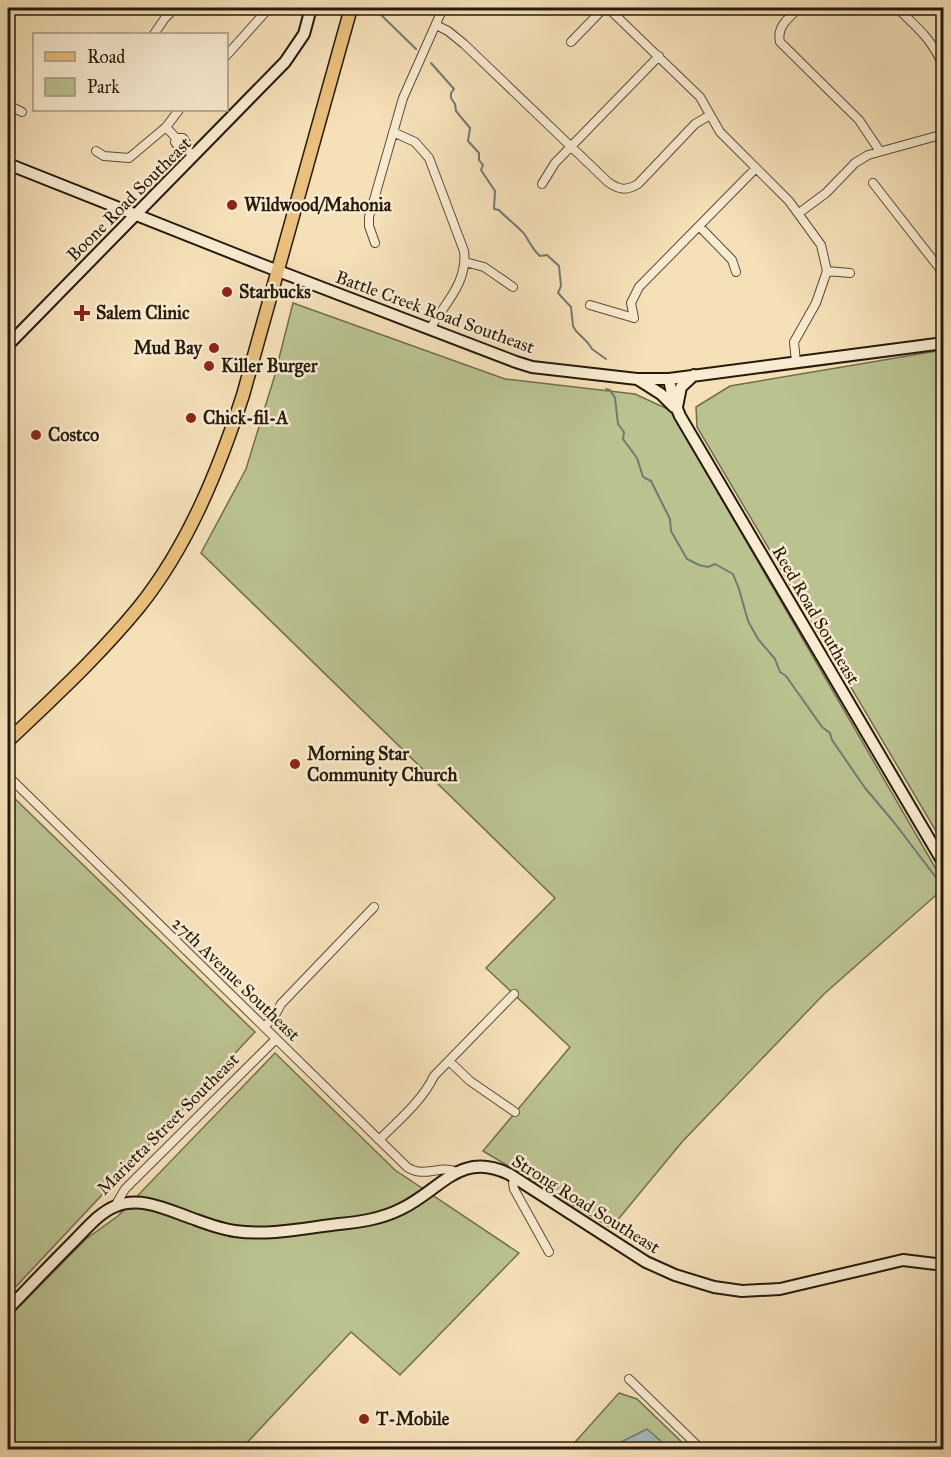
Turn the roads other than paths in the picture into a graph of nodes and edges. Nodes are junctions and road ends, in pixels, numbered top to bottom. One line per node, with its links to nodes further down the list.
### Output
1 (175, 8): 10 (street)
2 (269, 8): 12 (street)
3 (311, 8): 25 (street, Boone Road Southeast)
4 (351, 8): 35 (main road)
5 (443, 8): 9 (street)
6 (606, 8): 11 (street); 13 (street)
7 (800, 8): 23 (street)
8 (897, 8): 14 (street)
9 (436, 25): 20 (street); 22 (street)
10 (155, 33)
11 (571, 42)
12 (228, 54)
13 (659, 56): 18 (street); 22 (street)
14 (944, 69)
15 (8, 105): 17 (street)
16 (178, 111): 19 (street)
17 (22, 112)
18 (710, 115): 22 (street); 27 (street)
19 (166, 127): 24 (street); 25 (street)
20 (393, 132): 33 (street); 34 (street)
21 (944, 134): 23 (street)
22 (571, 147): 29 (street)
23 (879, 150): 30 (street)
24 (96, 151)
25 (191, 153): 31 (street, Boone Road Southeast)
26 (8, 164): 31 (street, Battle Creek Road Southeast)
27 (756, 168): 30 (street); 32 (street)
28 (873, 183): 39 (street)
29 (542, 184)
30 (799, 213): 36 (street)
31 (135, 215): 35 (street, Battle Creek Road Southeast); 44 (street, Boone Road Southeast)
32 (699, 226): 37 (street); 41 (street)
33 (375, 243)
34 (465, 262): 40 (street); 42 (street)
35 (278, 271): 42 (street, Battle Creek Road Southeast); 50 (main road)
36 (826, 271): 38 (street); 45 (street)
37 (736, 272)
38 (849, 273)
39 (944, 274)
40 (513, 287)
41 (590, 305)
42 (430, 329): 48 (street, Battle Creek Road Southeast)
43 (944, 344): 45 (street, Battle Creek Road Southeast)
44 (8, 345)
45 (796, 362): 46 (street, Battle Creek Road Southeast)
46 (694, 375): 47 (street, Battle Creek Road Southeast); 49 (street)
47 (669, 379): 48 (street, Battle Creek Road Southeast); 49 (street, Reed Road Southeast)
48 (637, 380): 49 (street)
49 (676, 409): 52 (street, Reed Road Southeast)
50 (8, 741)
51 (8, 776): 55 (street, 27th Avenue Southeast)
52 (944, 864)
53 (374, 907): 55 (street)
54 (514, 994): 57 (street)
55 (264, 1027): 56 (street, 27th Avenue Southeast)
56 (276, 1039): 59 (street, 27th Avenue Southeast); 62 (street, Marietta Street Southeast)
57 (449, 1061): 58 (street); 59 (street)
58 (515, 1112)
59 (379, 1140): 60 (street, 27th Avenue Southeast)
60 (457, 1172): 61 (street, Strong Road Southeast); 62 (street, Strong Road Southeast)
61 (515, 1177): 63 (street); 64 (street, Strong Road Southeast)
62 (115, 1206): 65 (street, Marietta Street Southeast)
63 (549, 1252)
64 (944, 1265)
65 (8, 1309)
66 (629, 1379): 67 (street)
67 (702, 1449)

